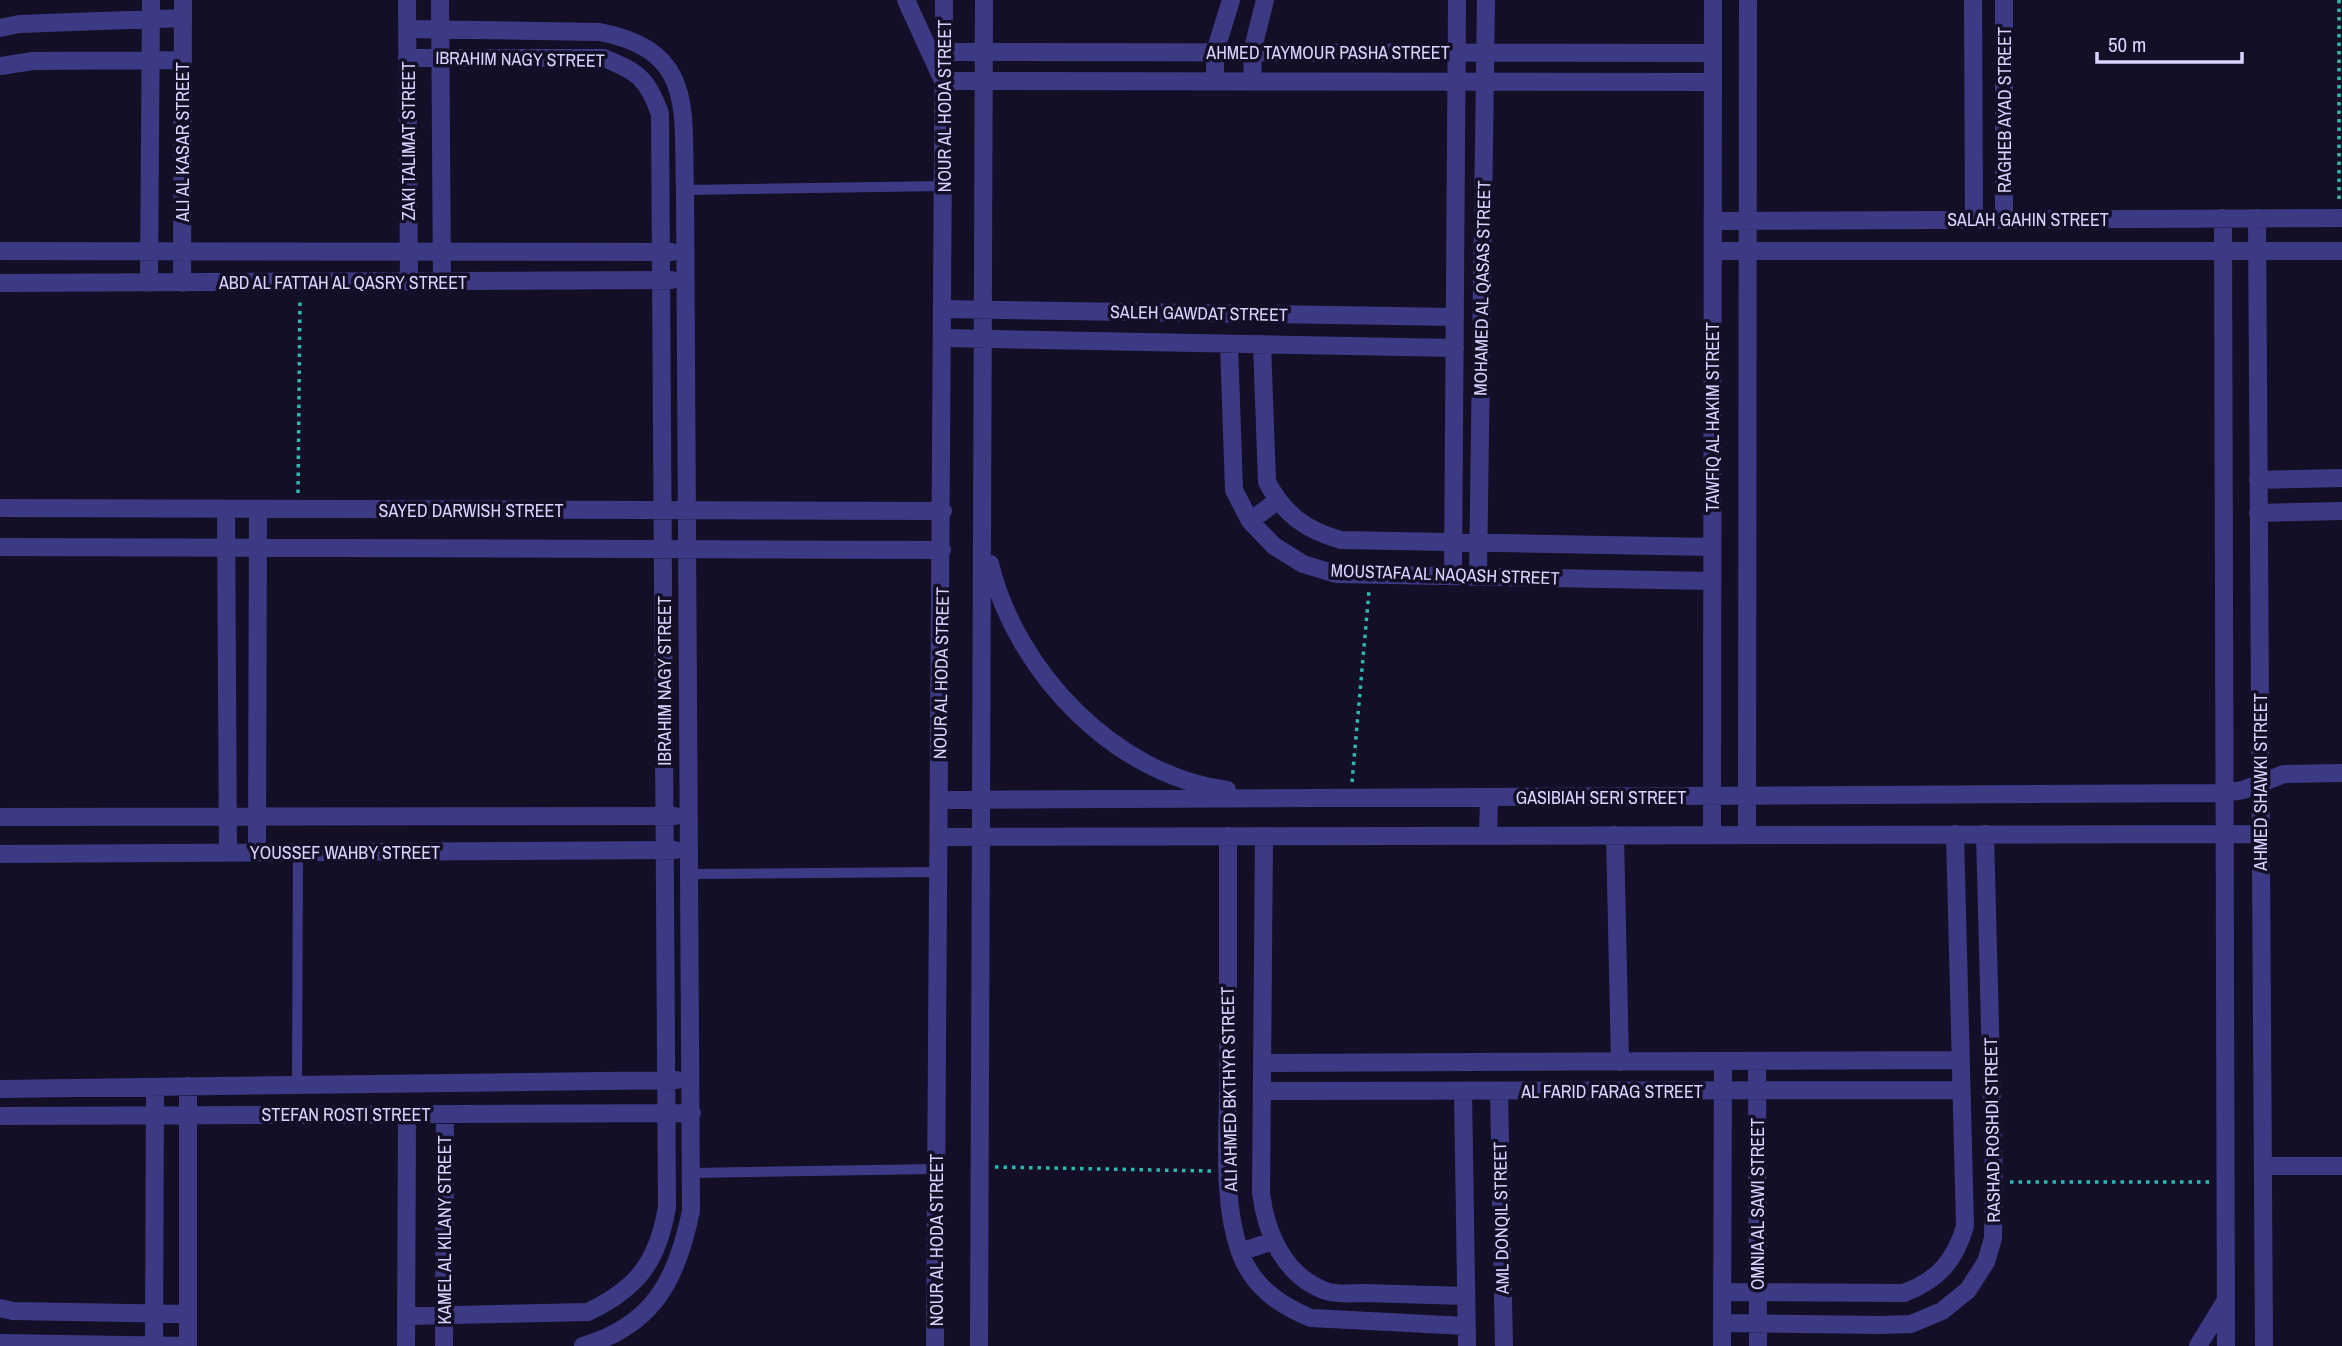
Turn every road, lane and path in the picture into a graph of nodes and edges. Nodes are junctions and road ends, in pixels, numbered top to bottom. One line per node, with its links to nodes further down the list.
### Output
1 (151, 0): 17 (street, ALI AL KASAR STREET)
2 (407, 0): 19 (street, ZAKI TALIMAT STREET)
3 (440, 0): 20 (street, ZAKI TALIMAT STREET)
4 (906, 0): 36 (street)
5 (944, 0): 22 (street, NOUR AL HODA STREET)
6 (984, 0): 23 (street)
7 (1231, 0): 24 (street)
8 (1265, 0): 25 (street)
9 (1457, 0): 26 (street, MOHAMED AL QASAS STREET)
10 (1486, 0): 27 (street, MOHAMED AL QASAS STREET)
11 (1713, 0): 28 (street, TAWFIQ AL HAKIM STREET)
12 (1748, 0): 50 (street, TAWFIQ AL HAKIM STREET)
13 (1973, 0): 47 (street, RAGHEB AYAD STREET)
14 (2004, 0): 48 (street, RAGHEB AYAD STREET)
15 (2339, 0): 46 (path)
16 (183, 9): 17 (street); 32 (street, ALI AL KASAR STREET)
17 (151, 19): 18 (street); 31 (street, ALI AL KASAR STREET)
18 (0, 28)
19 (407, 29): 20 (street, IBRAHIM NAGY STREET); 30 (street, ZAKI TALIMAT STREET)
20 (440, 29): 21 (street, IBRAHIM NAGY STREET); 29 (street, ZAKI TALIMAT STREET)
21 (653, 51): 34 (street); 43 (street, IBRAHIM NAGY STREET)
22 (943, 52): 23 (street, AHMED TAYMOUR PASHA STREET); 36 (street, NOUR AL HODA STREET)
23 (984, 52): 24 (street, AHMED TAYMOUR PASHA STREET); 35 (street)
24 (1215, 52): 25 (street, AHMED TAYMOUR PASHA STREET); 37 (street)
25 (1252, 52): 26 (street, AHMED TAYMOUR PASHA STREET); 38 (street)
26 (1456, 52): 27 (street, AHMED TAYMOUR PASHA STREET); 39 (street, MOHAMED AL QASAS STREET)
27 (1485, 53): 28 (street, AHMED TAYMOUR PASHA STREET); 40 (street, MOHAMED AL QASAS STREET)
28 (1713, 53): 41 (street, TAWFIQ AL HAKIM STREET)
29 (440, 57): 30 (street, IBRAHIM NAGY STREET); 34 (street, IBRAHIM NAGY STREET); 52 (street, ZAKI TALIMAT STREET)
30 (408, 58): 61 (street, ZAKI TALIMAT STREET)
31 (150, 60): 32 (street); 33 (street); 59 (street, ALI AL KASAR STREET)
32 (183, 60): 60 (street, ALI AL KASAR STREET)
33 (0, 66)
34 (634, 70): 62 (street, IBRAHIM NAGY STREET)
35 (984, 80): 36 (street, AHMED TAYMOUR PASHA STREET); 37 (street, AHMED TAYMOUR PASHA STREET); 72 (street)
36 (943, 81): 42 (street, NOUR AL HODA STREET)
37 (1214, 81): 38 (street, AHMED TAYMOUR PASHA STREET)
38 (1253, 81): 39 (street, AHMED TAYMOUR PASHA STREET)
39 (1456, 82): 40 (street, AHMED TAYMOUR PASHA STREET); 74 (street, MOHAMED AL QASAS STREET)
40 (1485, 82): 41 (street, AHMED TAYMOUR PASHA STREET); 95 (street, MOHAMED AL QASAS STREET)
41 (1713, 82): 49 (street, TAWFIQ AL HAKIM STREET)
42 (944, 186): 43 (lane); 71 (street, NOUR AL HODA STREET)
43 (685, 190): 53 (street, IBRAHIM NAGY STREET)
44 (2223, 218): 45 (street, SALAH GAHIN STREET); 48 (street, SALAH GAHIN STREET); 56 (street, AHMED SHAWKI STREET)
45 (2257, 218): 46 (street, SALAH GAHIN STREET); 57 (street, AHMED SHAWKI STREET)
46 (2341, 218)
47 (1974, 219): 48 (street, SALAH GAHIN STREET); 50 (street, SALAH GAHIN STREET)
48 (2004, 219)
49 (1713, 221): 50 (street, SALAH GAHIN STREET); 54 (street, TAWFIQ AL HAKIM STREET)
50 (1748, 221): 55 (street, TAWFIQ AL HAKIM STREET)
51 (0, 251): 59 (street, ABD AL FATTAH AL QASRY STREET)
52 (442, 251): 61 (street, ABD AL FATTAH AL QASRY STREET); 62 (street, ABD AL FATTAH AL QASRY STREET); 64 (street, ZAKI TALIMAT STREET)
53 (686, 251): 62 (street, ABD AL FATTAH AL QASRY STREET); 63 (street, IBRAHIM NAGY STREET)
54 (1713, 251): 55 (street, SALAH GAHIN STREET); 98 (street, TAWFIQ AL HAKIM STREET)
55 (1748, 251): 56 (street, SALAH GAHIN STREET); 111 (street, TAWFIQ AL HAKIM STREET)
56 (2223, 251): 57 (street, SALAH GAHIN STREET); 109 (street, AHMED SHAWKI STREET)
57 (2257, 251): 58 (street, SALAH GAHIN STREET); 81 (street, AHMED SHAWKI STREET)
58 (2342, 251)
59 (149, 252): 60 (street, ABD AL FATTAH AL QASRY STREET); 69 (street, ALI AL KASAR STREET)
60 (182, 252): 61 (street, ABD AL FATTAH AL QASRY STREET); 70 (street, ALI AL KASAR STREET)
61 (409, 252): 67 (street, ZAKI TALIMAT STREET)
62 (661, 252): 65 (street, IBRAHIM NAGY STREET)
63 (686, 280): 65 (street, ABD AL FATTAH AL QASRY STREET); 88 (street, IBRAHIM NAGY STREET)
64 (442, 281): 65 (street, ABD AL FATTAH AL QASRY STREET); 67 (street, ABD AL FATTAH AL QASRY STREET)
65 (661, 281): 87 (street, IBRAHIM NAGY STREET)
66 (300, 282): 67 (street, ABD AL FATTAH AL QASRY STREET); 70 (street, ABD AL FATTAH AL QASRY STREET); 86 (path)
67 (409, 282)
68 (0, 283): 69 (street, ABD AL FATTAH AL QASRY STREET)
69 (149, 283): 70 (street, ABD AL FATTAH AL QASRY STREET)
70 (182, 283)
71 (943, 309): 72 (street, SALEH GAWDAT STREET); 75 (street, NOUR AL HODA STREET)
72 (983, 309): 73 (street, SALEH GAWDAT STREET); 76 (street)
73 (1212, 313): 74 (street, SALEH GAWDAT STREET); 77 (street, MOUSTAFA AL NAQASH STREET)
74 (1455, 317): 79 (street, MOHAMED AL QASAS STREET)
75 (943, 338): 76 (street, SALEH GAWDAT STREET); 89 (street, NOUR AL HODA STREET)
76 (983, 339): 77 (street, SALEH GAWDAT STREET); 93 (street)
77 (1221, 343): 78 (street, SALEH GAWDAT STREET); 92 (street, MOUSTAFA AL NAQASH STREET)
78 (1262, 344): 79 (street, SALEH GAWDAT STREET); 82 (street, MOUSTAFA AL NAQASH STREET)
79 (1455, 348): 94 (street, MOHAMED AL QASAS STREET)
80 (2342, 478): 81 (street)
81 (2258, 480): 91 (street, AHMED SHAWKI STREET)
82 (1277, 501): 92 (street); 94 (street, MOUSTAFA AL NAQASH STREET)
83 (0, 509): 84 (street, SAYED DARWISH STREET)
84 (226, 509): 85 (street, SAYED DARWISH STREET); 97 (street)
85 (258, 509): 86 (street, SAYED DARWISH STREET); 99 (street)
86 (298, 509): 87 (street, SAYED DARWISH STREET)
87 (663, 510): 88 (street, SAYED DARWISH STREET); 100 (street, IBRAHIM NAGY STREET)
88 (687, 510): 89 (street, SAYED DARWISH STREET); 101 (street, IBRAHIM NAGY STREET)
89 (943, 511): 102 (street, NOUR AL HODA STREET)
90 (2342, 511): 91 (street)
91 (2259, 513): 108 (street, AHMED SHAWKI STREET)
92 (1250, 521): 103 (street, MOUSTAFA AL NAQASH STREET)
93 (983, 536): 110 (street); 116 (street)
94 (1454, 542): 95 (street, MOUSTAFA AL NAQASH STREET); 104 (street, MOHAMED AL QASAS STREET)
95 (1478, 542): 98 (street, MOUSTAFA AL NAQASH STREET); 105 (street, MOHAMED AL QASAS STREET)
96 (0, 547): 97 (street)
97 (227, 547): 99 (street); 120 (street)
98 (1712, 547): 106 (street, TAWFIQ AL HAKIM STREET)
99 (257, 548): 100 (street); 121 (street)
100 (663, 549): 101 (street); 117 (street, IBRAHIM NAGY STREET)
101 (688, 549): 102 (street); 118 (street, IBRAHIM NAGY STREET)
102 (943, 550): 115 (street, NOUR AL HODA STREET)
103 (1371, 574): 104 (street, MOUSTAFA AL NAQASH STREET); 113 (path)
104 (1453, 575): 105 (street, MOUSTAFA AL NAQASH STREET)
105 (1478, 576): 106 (street, MOUSTAFA AL NAQASH STREET)
106 (1712, 581): 112 (street, TAWFIQ AL HAKIM STREET)
107 (2342, 772): 108 (street, GASIBIAH SERI STREET)
108 (2260, 782): 109 (street, GASIBIAH SERI STREET); 125 (street, AHMED SHAWKI STREET)
109 (2224, 793): 111 (street, GASIBIAH SERI STREET); 124 (street, AHMED SHAWKI STREET)
110 (1272, 796): 113 (street, GASIBIAH SERI STREET); 116 (street, GASIBIAH SERI STREET)
111 (1748, 796): 112 (street, GASIBIAH SERI STREET); 129 (street, TAWFIQ AL HAKIM STREET)
112 (1712, 797): 114 (street, GASIBIAH SERI STREET); 128 (street, TAWFIQ AL HAKIM STREET)
113 (1350, 798): 114 (street, GASIBIAH SERI STREET)
114 (1489, 798): 126 (street)
115 (939, 800): 116 (street, GASIBIAH SERI STREET); 132 (street, NOUR AL HODA STREET)
116 (981, 800): 133 (street)
117 (665, 816): 118 (street, YOUSSEF WAHBY STREET); 121 (street, YOUSSEF WAHBY STREET); 134 (street, IBRAHIM NAGY STREET)
118 (689, 816): 135 (street, IBRAHIM NAGY STREET)
119 (0, 817): 120 (street, YOUSSEF WAHBY STREET)
120 (227, 817): 121 (street, YOUSSEF WAHBY STREET); 136 (street)
121 (257, 817): 137 (street)
122 (1955, 834): 123 (street); 129 (street); 142 (street, RASHAD ROSHDI STREET)
123 (1985, 834): 124 (street); 173 (street, RASHAD ROSHDI STREET)
124 (2224, 834): 125 (street); 174 (street, AHMED SHAWKI STREET)
125 (2260, 834): 167 (street, AHMED SHAWKI STREET)
126 (1488, 835): 127 (street); 131 (street)
127 (1615, 835): 128 (street); 145 (street)
128 (1712, 835): 129 (street)
129 (1747, 835)
130 (1228, 836): 131 (street); 133 (street); 170 (street, ALI AHMED BKTHYR STREET)
131 (1264, 836): 146 (street, ALI AHMED BKTHYR STREET)
132 (939, 837): 133 (street); 140 (street, NOUR AL HODA STREET)
133 (981, 837): 166 (street)
134 (665, 850): 135 (street, YOUSSEF WAHBY STREET); 138 (street, YOUSSEF WAHBY STREET); 148 (street, IBRAHIM NAGY STREET)
135 (690, 850): 141 (street, IBRAHIM NAGY STREET)
136 (228, 852): 137 (street, YOUSSEF WAHBY STREET); 139 (street, YOUSSEF WAHBY STREET)
137 (257, 852): 138 (street, YOUSSEF WAHBY STREET)
138 (298, 852): 149 (lane)
139 (0, 854)
140 (938, 872): 141 (lane); 169 (street, NOUR AL HODA STREET)
141 (690, 874): 147 (street, IBRAHIM NAGY STREET)
142 (1960, 1060): 144 (street, AL FARID FARAG STREET); 153 (street, RASHAD ROSHDI STREET)
143 (1723, 1061): 144 (street, AL FARID FARAG STREET); 145 (street, AL FARID FARAG STREET); 157 (street, OMNIA AL SAWI STREET)
144 (1757, 1061): 158 (street, OMNIA AL SAWI STREET)
145 (1620, 1062): 146 (street, AL FARID FARAG STREET)
146 (1262, 1063): 154 (street, ALI AHMED BKTHYR STREET)
147 (691, 1079): 148 (street, STEFAN ROSTI STREET); 160 (street, IBRAHIM NAGY STREET)
148 (666, 1080): 149 (street, STEFAN ROSTI STREET); 159 (street, IBRAHIM NAGY STREET)
149 (297, 1084): 150 (street, STEFAN ROSTI STREET)
150 (188, 1086): 151 (street, STEFAN ROSTI STREET); 164 (street)
151 (155, 1087): 152 (street, STEFAN ROSTI STREET); 163 (street)
152 (0, 1088)
153 (1961, 1090): 158 (street, AL FARID FARAG STREET); 172 (street, RASHAD ROSHDI STREET)
154 (1262, 1091): 155 (street, AL FARID FARAG STREET); 175 (street, ALI AHMED BKTHYR STREET)
155 (1463, 1091): 156 (street, AL FARID FARAG STREET); 179 (street, AML DONQIL STREET)
156 (1499, 1091): 157 (street, AL FARID FARAG STREET); 201 (street, AML DONQIL STREET)
157 (1723, 1091): 158 (street, AL FARID FARAG STREET); 177 (street, OMNIA AL SAWI STREET)
158 (1757, 1091): 178 (street, OMNIA AL SAWI STREET)
159 (666, 1113): 160 (street, STEFAN ROSTI STREET); 162 (street, STEFAN ROSTI STREET); 185 (street, IBRAHIM NAGY STREET)
160 (692, 1113): 171 (street, IBRAHIM NAGY STREET)
161 (407, 1114): 162 (street, STEFAN ROSTI STREET); 164 (street, STEFAN ROSTI STREET); 184 (street, KAMEL AL KILANY STREET)
162 (445, 1114): 185 (street, KAMEL AL KILANY STREET)
163 (155, 1115): 164 (street, STEFAN ROSTI STREET); 165 (street, STEFAN ROSTI STREET); 182 (street)
164 (188, 1115): 183 (street)
165 (0, 1116)
166 (980, 1166): 170 (path); 189 (street)
167 (2263, 1166): 168 (street); 206 (street, AHMED SHAWKI STREET)
168 (2342, 1166)
169 (936, 1169): 171 (lane); 190 (street, NOUR AL HODA STREET)
170 (1228, 1171): 176 (street, ALI AHMED BKTHYR STREET)
171 (692, 1173): 196 (street, IBRAHIM NAGY STREET)
172 (1964, 1182): 173 (street); 178 (street, RASHAD ROSHDI STREET)
173 (1994, 1182): 174 (path); 187 (street, RASHAD ROSHDI STREET)
174 (2225, 1182): 180 (street, AHMED SHAWKI STREET)
175 (1273, 1241): 176 (street); 179 (street, ALI AHMED BKTHYR STREET)
176 (1240, 1252): 188 (street, ALI AHMED BKTHYR STREET)
177 (1722, 1292): 178 (street, RASHAD ROSHDI STREET); 186 (street, OMNIA AL SAWI STREET)
178 (1758, 1293): 187 (street, OMNIA AL SAWI STREET)
179 (1466, 1296): 188 (street, AML DONQIL STREET)
180 (2225, 1300): 204 (street); 205 (street, AHMED SHAWKI STREET)
181 (0, 1308): 182 (street)
182 (155, 1314): 183 (street); 192 (street)
183 (188, 1314): 193 (street)
184 (406, 1316): 185 (street, IBRAHIM NAGY STREET); 194 (street, KAMEL AL KILANY STREET)
185 (444, 1316): 195 (street, KAMEL AL KILANY STREET)
186 (1722, 1323): 187 (street, RASHAD ROSHDI STREET); 202 (street, OMNIA AL SAWI STREET)
187 (1758, 1323): 203 (street, OMNIA AL SAWI STREET)
188 (1466, 1326): 200 (street, AML DONQIL STREET)
189 (979, 1327): 198 (street); 199 (street)
190 (935, 1337): 197 (street)
191 (0, 1343): 192 (street)
192 (154, 1345): 193 (street)
193 (188, 1346)
194 (406, 1346)
195 (444, 1346)
196 (583, 1346)
197 (926, 1346)
198 (979, 1346)
199 (991, 1346)
200 (1466, 1346)
201 (1504, 1346)
202 (1721, 1346)
203 (1758, 1346)
204 (2197, 1346)
205 (2226, 1346)
206 (2264, 1346)

